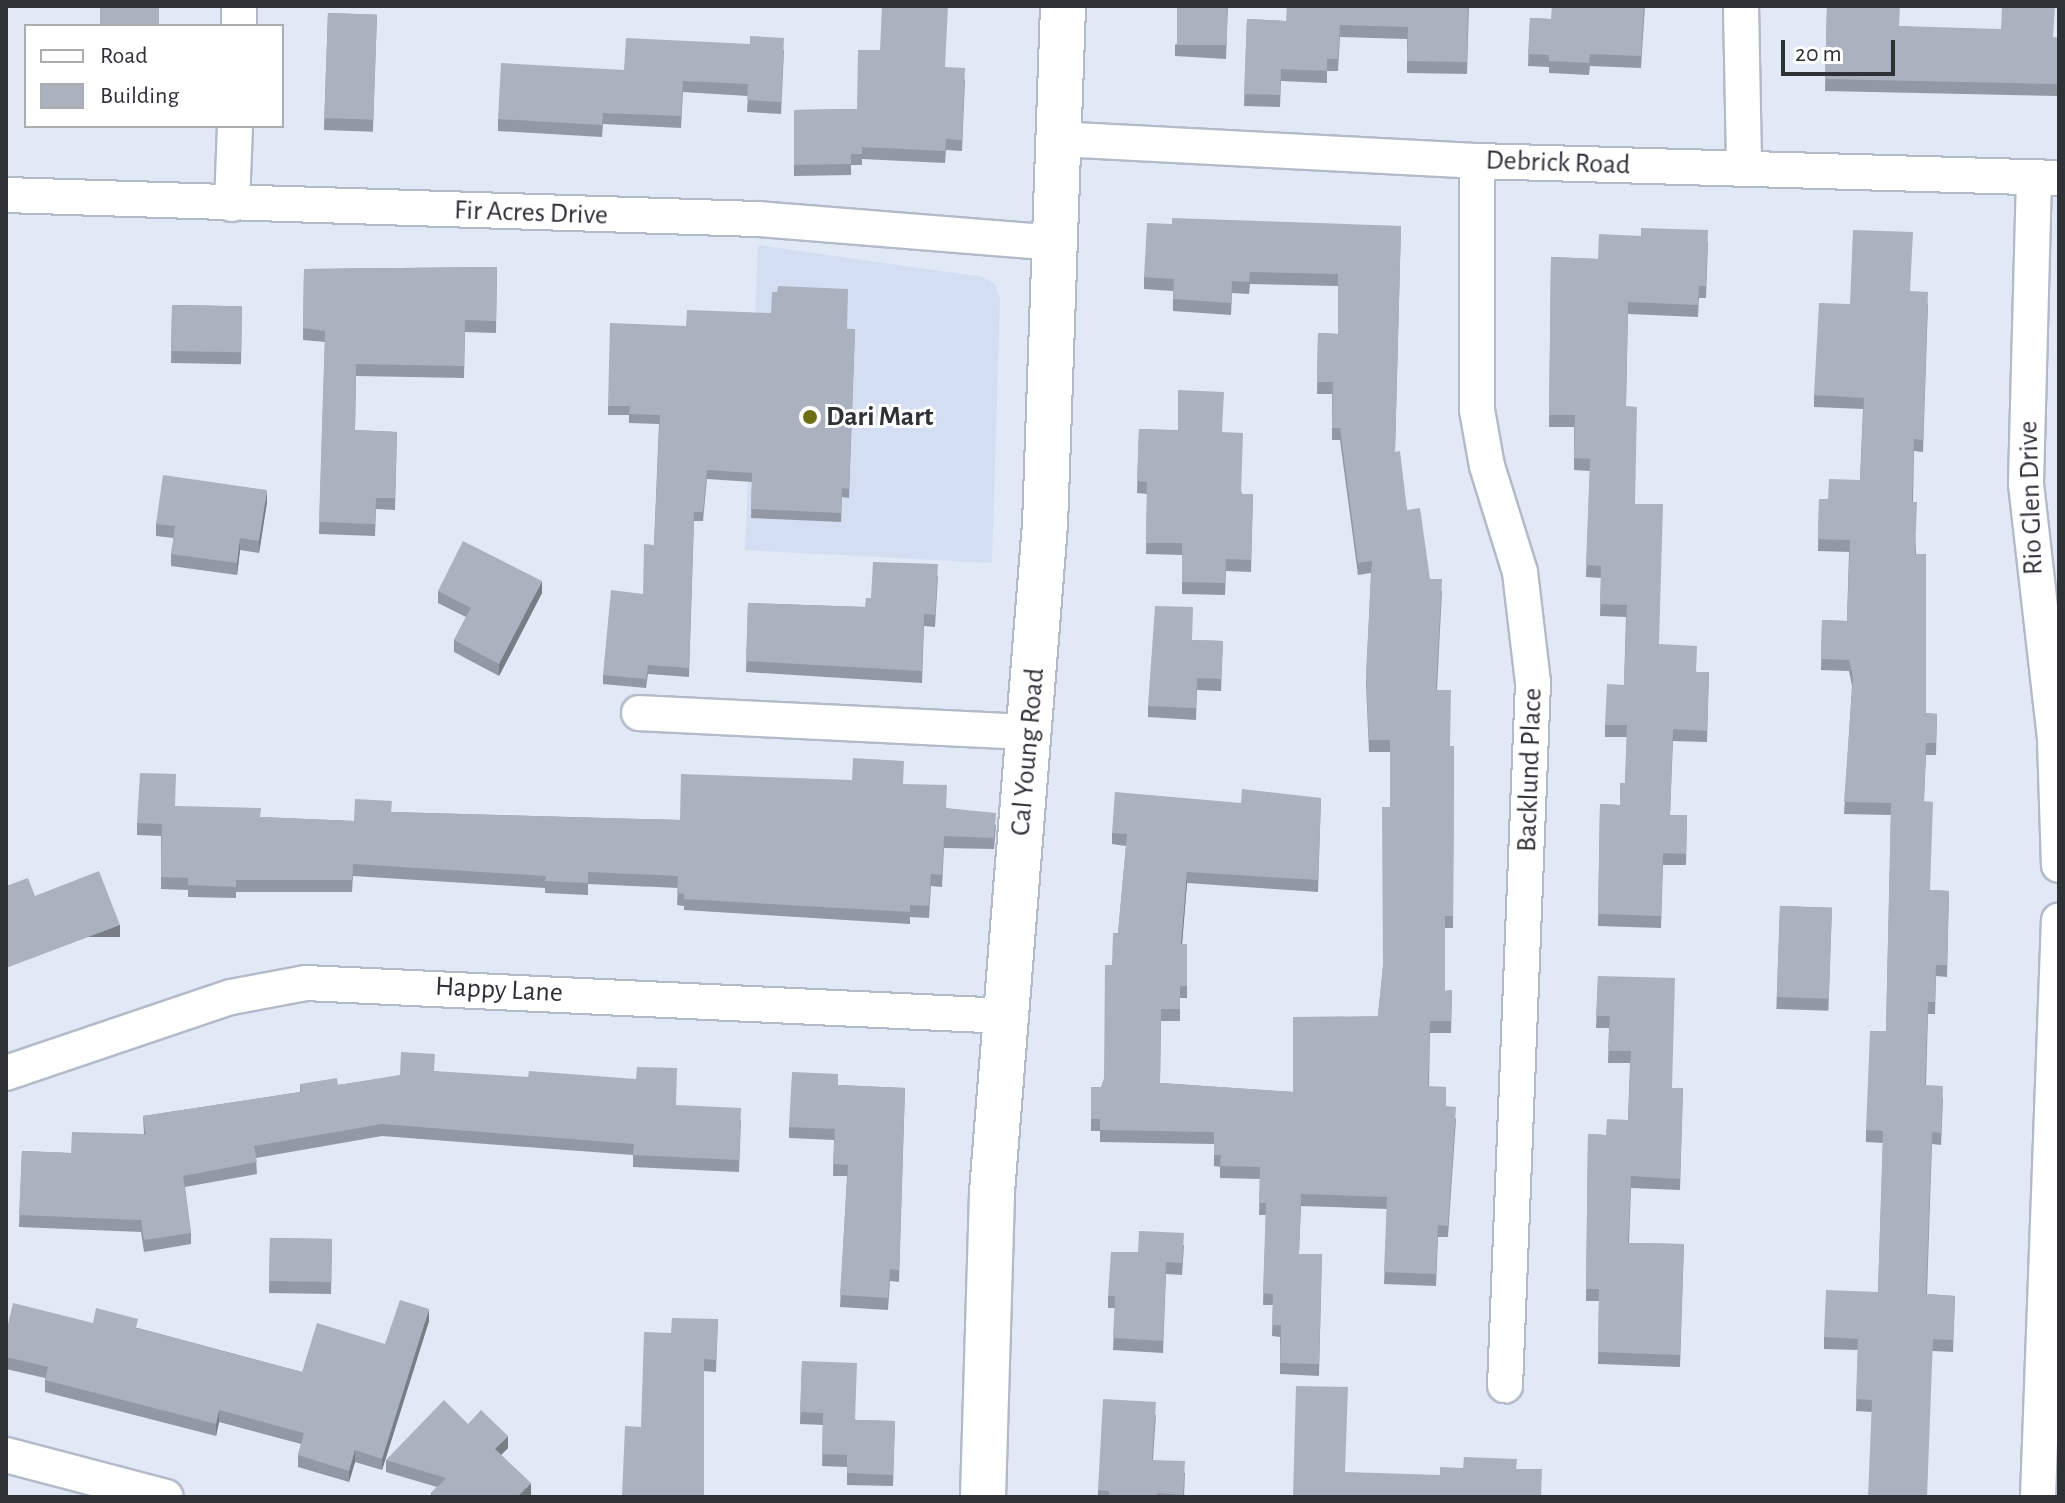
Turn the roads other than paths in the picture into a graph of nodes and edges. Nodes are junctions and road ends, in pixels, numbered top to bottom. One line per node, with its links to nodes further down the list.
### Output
1 (1063, 6): 4 (main road, Cal Young Road)
2 (1741, 6): 6 (street)
3 (235, 128): 9 (street)
4 (1058, 139): 5 (street, Debrick Road); 10 (main road, Cal Young Road)
5 (1477, 161): 6 (street, Debrick Road); 17 (street, Backlund Place)
6 (1744, 169): 7 (street, Debrick Road)
7 (2046, 177): 13 (street, Rio Glen Drive)
8 (6, 195): 9 (street, Fir Acres Drive)
9 (232, 204): 10 (street, Fir Acres Drive)
10 (1055, 243): 12 (main road, Cal Young Road)
11 (639, 713): 12 (street)
12 (1030, 732): 15 (main road, Cal Young Road)
13 (2059, 865)
14 (2059, 920): 21 (street)
15 (1006, 1016): 16 (street, Happy Lane); 20 (main road, Cal Young Road)
16 (6, 1073)
17 (1505, 1385)
18 (6, 1455): 19 (street)
19 (166, 1497)
20 (983, 1497)
21 (2038, 1497)

